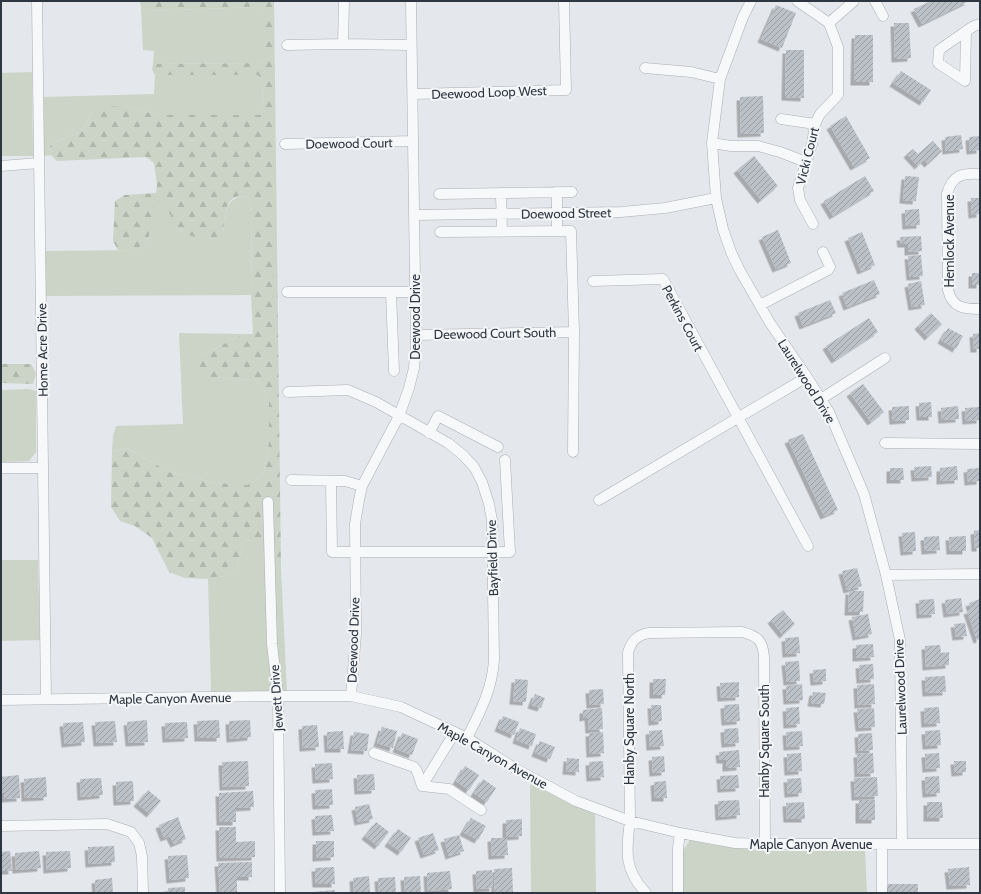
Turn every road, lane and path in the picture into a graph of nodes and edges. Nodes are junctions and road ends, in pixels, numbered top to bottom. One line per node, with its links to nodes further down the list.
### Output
1 (37, 1): 25 (street, Home Acre Drive)
2 (344, 1): 13 (street)
3 (411, 1): 15 (street, Deewood Drive)
4 (564, 1): 18 (street, Deewood Loop West)
5 (751, 1): 17 (street, Laurelwood Drive)
6 (797, 1): 10 (street)
7 (854, 1): 10 (street)
8 (875, 1): 9 (street)
9 (883, 16)
10 (829, 23): 20 (street, Vicki Court)
11 (980, 24): 12 (street)
12 (966, 31): 12 (street)
13 (344, 44): 14 (street); 15 (street)
14 (287, 45)
15 (411, 45): 18 (street, Deewood Drive)
16 (645, 68): 17 (street)
17 (720, 79): 22 (street, Laurelwood Drive)
18 (413, 94): 21 (street, Deewood Drive)
19 (781, 119): 20 (street)
20 (815, 124): 24 (street, Vicki Court)
21 (413, 142): 23 (street, Doewood Court); 35 (street, Deewood Drive)
22 (712, 143): 24 (street); 32 (street, Laurelwood Drive)
23 (285, 144)
24 (806, 162): 36 (street, Vicki Court)
25 (39, 163): 26 (street); 63 (street, Home Acre Drive)
26 (1, 166)
27 (980, 174): 46 (street, Hemlock Avenue)
28 (557, 192): 29 (street); 30 (street); 33 (street)
29 (572, 192)
30 (501, 193): 31 (street); 34 (street)
31 (440, 194)
32 (716, 198): 33 (street, Doewood Street); 45 (street, Laurelwood Drive)
33 (557, 213): 34 (street, Doewood Street); 37 (street)
34 (502, 214): 35 (street, Doewood Street); 39 (street)
35 (415, 215): 44 (street, Deewood Drive)
36 (813, 224)
37 (557, 231): 39 (street); 47 (street)
38 (440, 232): 39 (street)
39 (502, 232)
40 (823, 252): 45 (street)
41 (593, 281): 55 (street, Perkins Court)
42 (287, 292): 43 (street)
43 (391, 292): 44 (street); 50 (street)
44 (415, 292): 48 (street, Deewood Drive)
45 (760, 305): 51 (street, Laurelwood Drive)
46 (980, 309)
47 (574, 332): 48 (street, Deewood Court South); 60 (street)
48 (416, 335): 54 (street, Deewood Drive)
49 (885, 358): 53 (street)
50 (394, 371)
51 (807, 376): 53 (street, Laurelwood Drive); 55 (street)
52 (288, 392): 54 (street, Bayfield Drive)
53 (821, 399): 73 (street, Laurelwood Drive)
54 (399, 416): 56 (street, Bayfield Drive); 66 (street, Deewood Drive)
55 (738, 418): 67 (street); 69 (street, Perkins Court)
56 (429, 433): 59 (street); 71 (street, Bayfield Drive)
57 (885, 443): 58 (street)
58 (980, 444)
59 (498, 447)
60 (573, 452)
61 (505, 460): 71 (street)
62 (1, 468): 63 (street)
63 (42, 468): 77 (street, Home Acre Drive)
64 (291, 480): 65 (street)
65 (331, 481): 66 (street); 70 (street)
66 (362, 486): 70 (street, Deewood Drive)
67 (599, 500)
68 (268, 502): 75 (street, Jewett Drive)
69 (808, 546)
70 (354, 552): 71 (street); 76 (street, Deewood Drive)
71 (492, 552): 80 (street, Bayfield Drive)
72 (980, 574): 73 (street)
73 (886, 575): 89 (street, Laurelwood Drive)
74 (636, 638): 84 (street, Hanby Square North); 87 (street, Hanby Square South)
75 (278, 696): 76 (street, Maple Canyon Avenue); 77 (street, Maple Canyon Avenue); 92 (street, Jewett Drive)
76 (351, 696): 79 (street, Maple Canyon Avenue)
77 (46, 699): 78 (street, Maple Canyon Avenue)
78 (1, 700)
79 (455, 732): 80 (street, Maple Canyon Avenue); 82 (street)
80 (467, 738): 84 (street, Maple Canyon Avenue)
81 (374, 752): 82 (street)
82 (422, 786): 83 (street)
83 (481, 810)
84 (630, 821): 86 (street, Maple Canyon Avenue); 93 (street, Hanby Square North)
85 (1, 826): 91 (street)
86 (680, 833): 87 (street, Maple Canyon Avenue); 94 (street)
87 (765, 844): 88 (street, Maple Canyon Avenue)
88 (882, 844): 89 (street, Maple Canyon Avenue); 95 (street)
89 (902, 844): 90 (street, Maple Canyon Avenue)
90 (980, 844)
91 (143, 893)
92 (280, 893)
93 (646, 893)
94 (678, 893)
95 (882, 893)

